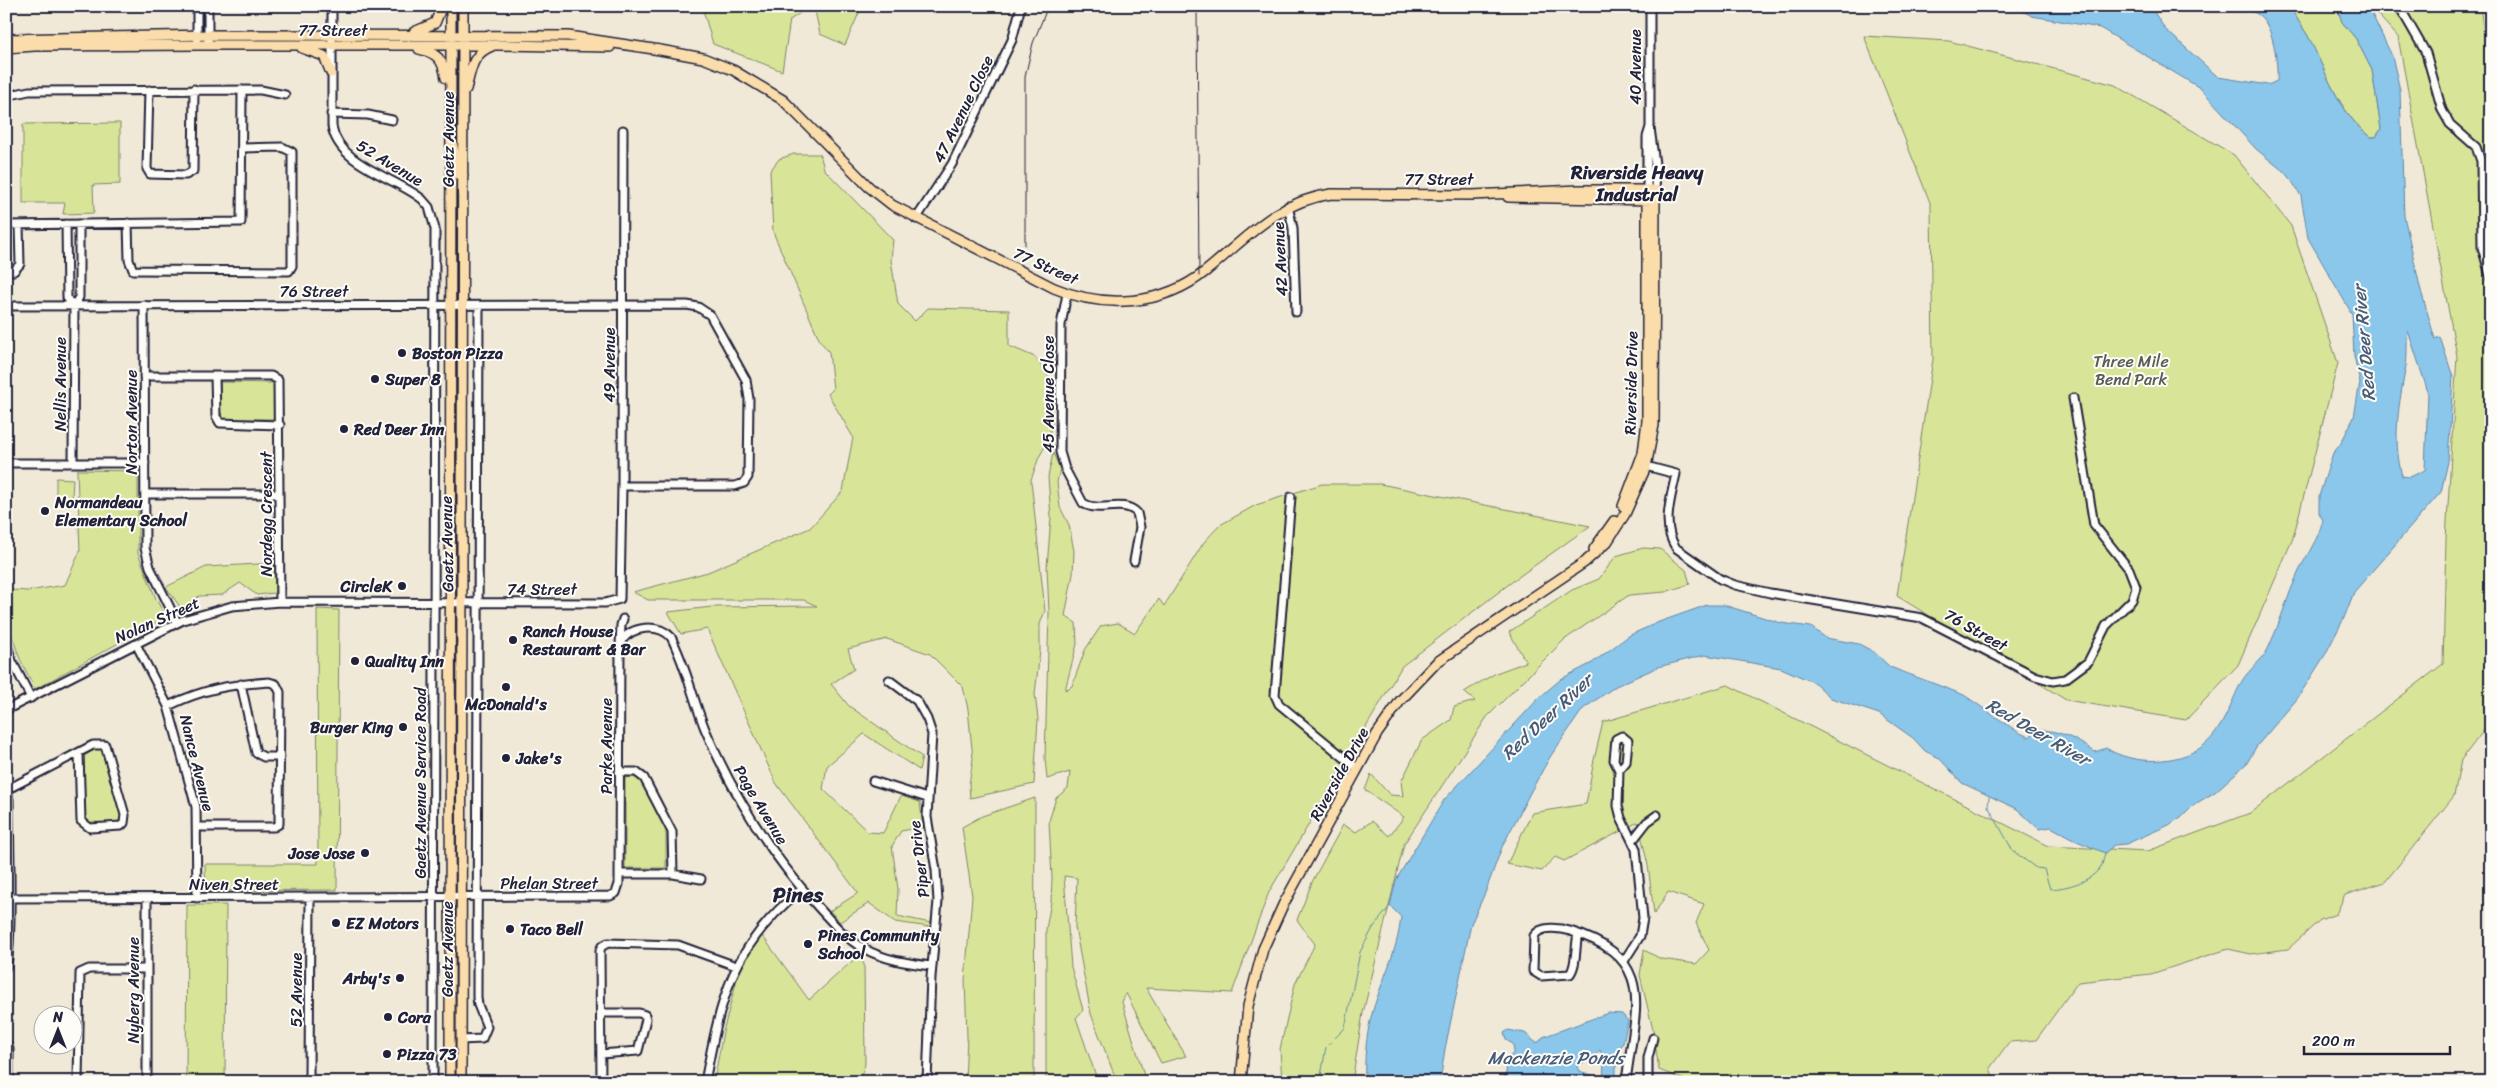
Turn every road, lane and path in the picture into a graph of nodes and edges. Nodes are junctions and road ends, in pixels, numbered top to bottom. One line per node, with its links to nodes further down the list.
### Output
1 (197, 6): 16 (street)
2 (208, 6): 11 (street)
3 (332, 6): 12 (street, 52 Avenue)
4 (442, 6): 13 (main road)
5 (451, 6): 15 (main road, Gaetz Avenue)
6 (455, 6): 15 (main road)
7 (463, 6): 15 (main road, Gaetz Avenue)
8 (1021, 6): 42 (street, 47 Avenue Close)
9 (1650, 6): 38 (street, 40 Avenue)
10 (2399, 6): 49 (street)
11 (208, 35): 12 (main road, 77 Street); 16 (main road); 18 (street)
12 (332, 35): 13 (main road, 77 Street); 20 (street, 52 Avenue)
13 (400, 35): 15 (main road, 77 Street)
14 (6, 39): 16 (main road, 77 Street)
15 (457, 39): 17 (main road, 77 Street); 21 (main road, 77 Street); 23 (main road, 77 Street); 30 (main road, Gaetz Avenue); 31 (main road, Gaetz Avenue)
16 (197, 41): 18 (main road, 77 Street); 22 (main road)
17 (497, 44): 23 (main road, 77 Street); 31 (main road)
18 (208, 45): 19 (main road, 77 Street)
19 (292, 45): 20 (main road, 77 Street); 24 (main road)
20 (332, 45): 21 (main road, 77 Street); 24 (street, 52 Avenue)
21 (391, 46): 30 (main road)
22 (6, 48)
23 (660, 50): 42 (main road, 77 Street)
24 (331, 73): 32 (street, 52 Avenue)
25 (194, 89): 26 (street); 26 (street); 27 (street)
26 (149, 90): 29 (street)
27 (242, 90): 28 (street); 36 (street)
28 (285, 95)
29 (6, 96)
30 (450, 98): 35 (main road, Gaetz Avenue)
31 (462, 102): 37 (main road, Gaetz Avenue)
32 (332, 114): 33 (street); 52 (street, 52 Avenue)
33 (392, 120)
34 (623, 130): 53 (street, 49 Avenue)
35 (450, 132): 37 (main road); 56 (main road, Gaetz Avenue)
36 (243, 148): 43 (street); 43 (street)
37 (463, 175): 57 (main road, Gaetz Avenue)
38 (1651, 190): 39 (main road, 77 Street); 40 (main road, 40 Avenue)
39 (1485, 194): 40 (main road, 77 Street); 41 (main road, 77 Street)
40 (1651, 200): 67 (main road, Riverside Drive)
41 (1288, 206): 50 (main road, 77 Street); 59 (street, 42 Avenue)
42 (916, 219): 50 (main road, 77 Street)
43 (128, 223): 46 (street)
44 (19, 224): 45 (street); 47 (street); 48 (street)
45 (66, 224): 46 (street); 55 (street)
46 (79, 224): 55 (street)
47 (6, 225)
48 (6, 271)
49 (2491, 279)
50 (1067, 294): 72 (street, 45 Avenue Close)
51 (144, 305): 52 (street, 76 Street); 55 (street, 76 Street); 60 (street, Norton Avenue)
52 (434, 305): 56 (street, 76 Street); 75 (street, Gaetz Avenue Service Road)
53 (622, 305): 58 (street, 76 Street); 68 (street, 49 Avenue); 68 (street, 76 Street)
54 (6, 306): 55 (street, 76 Street)
55 (74, 306): 65 (street, Nellis Avenue)
56 (451, 306): 57 (street, 76 Street); 76 (main road, Gaetz Avenue)
57 (463, 306): 58 (street, 76 Street); 77 (main road, Gaetz Avenue)
58 (479, 306): 78 (street)
59 (1296, 312)
60 (144, 376): 61 (street, Nordegg Crescent); 66 (street, Norton Avenue)
61 (215, 376): 63 (street); 63 (street, Nordegg Crescent)
62 (2073, 398): 67 (street, 76 Street)
63 (280, 425): 70 (street, Nordegg Crescent)
64 (6, 463): 65 (street)
65 (73, 463): 66 (street)
66 (145, 463): 69 (street, Norton Avenue)
67 (1643, 466): 91 (main road, Riverside Drive)
68 (622, 486): 73 (street, 49 Avenue)
69 (145, 494): 70 (street); 80 (street, Norton Avenue)
70 (280, 494): 74 (street, Nordegg Crescent)
71 (1291, 497): 91 (street)
72 (1134, 561)
73 (620, 599): 78 (street, 74 Street)
74 (280, 602): 75 (street, Nolan Street); 80 (street, Nolan Street)
75 (434, 603): 76 (street, Nolan Street); 108 (street, Gaetz Avenue Service Road)
76 (451, 603): 77 (street, 74 Street); 109 (main road, Gaetz Avenue)
77 (463, 603): 78 (street, 74 Street); 110 (main road, Gaetz Avenue)
78 (479, 603): 111 (street)
79 (623, 619): 82 (street, Parke Avenue)
80 (178, 622): 83 (street, Nolan Street)
81 (6, 642): 86 (street)
82 (620, 643): 93 (street, Parke Avenue); 103 (street, Page Avenue)
83 (136, 644): 86 (street, Nolan Street); 87 (street, Nance Avenue)
84 (889, 680): 96 (street, Piper Drive)
85 (241, 684): 87 (street); 90 (street); 90 (street)
86 (31, 698): 88 (street, Nolan Street)
87 (168, 706): 98 (street, Nance Avenue)
88 (6, 710)
89 (79, 753): 89 (street); 95 (street)
90 (280, 757): 98 (street)
91 (1358, 769): 133 (main road, Riverside Drive)
92 (1619, 770): 99 (street)
93 (619, 772): 100 (street, Parke Avenue); 101 (street)
94 (873, 781): 96 (street)
95 (7, 787): 104 (street)
96 (926, 798): 115 (street, Piper Drive)
97 (1657, 815): 99 (street)
98 (197, 827): 106 (street, Nance Avenue)
99 (1633, 840): 113 (street)
100 (619, 874): 101 (street); 111 (street, Phelan Street)
101 (673, 874): 102 (street)
102 (701, 879)
103 (802, 889): 114 (street); 115 (street, Page Avenue)
104 (8, 898): 105 (street, Niven Street); 116 (street)
105 (147, 898): 106 (street, Niven Street); 117 (street, Nyberg Avenue)
106 (197, 898): 107 (street, Niven Street)
107 (310, 898): 108 (street, Niven Street); 126 (street, 52 Avenue)
108 (433, 898): 109 (street, Niven Street); 127 (street, Gaetz Avenue Service Road)
109 (451, 898): 110 (street, Niven Street); 128 (main road, Gaetz Avenue)
110 (462, 898): 111 (street, Phelan Street); 120 (main road, Gaetz Avenue)
111 (478, 898): 120 (street)
112 (1578, 934): 112 (street); 113 (street)
113 (1624, 961): 134 (street)
114 (736, 966): 118 (street); 131 (street)
115 (932, 966): 132 (street, Piper Drive)
116 (6, 967)
117 (148, 969): 124 (street); 125 (street, Nyberg Avenue)
118 (601, 1012): 122 (street); 122 (street)
119 (1653, 1038): 135 (street)
120 (462, 1040): 129 (main road, Gaetz Avenue)
121 (6, 1042): 123 (street)
122 (601, 1054): 130 (street)
123 (9, 1082)
124 (78, 1082)
125 (147, 1082)
126 (310, 1082)
127 (433, 1082)
128 (450, 1082)
129 (461, 1082)
130 (601, 1082)
131 (705, 1082)
132 (928, 1082)
133 (1241, 1082)
134 (1626, 1082)
135 (1648, 1082)

